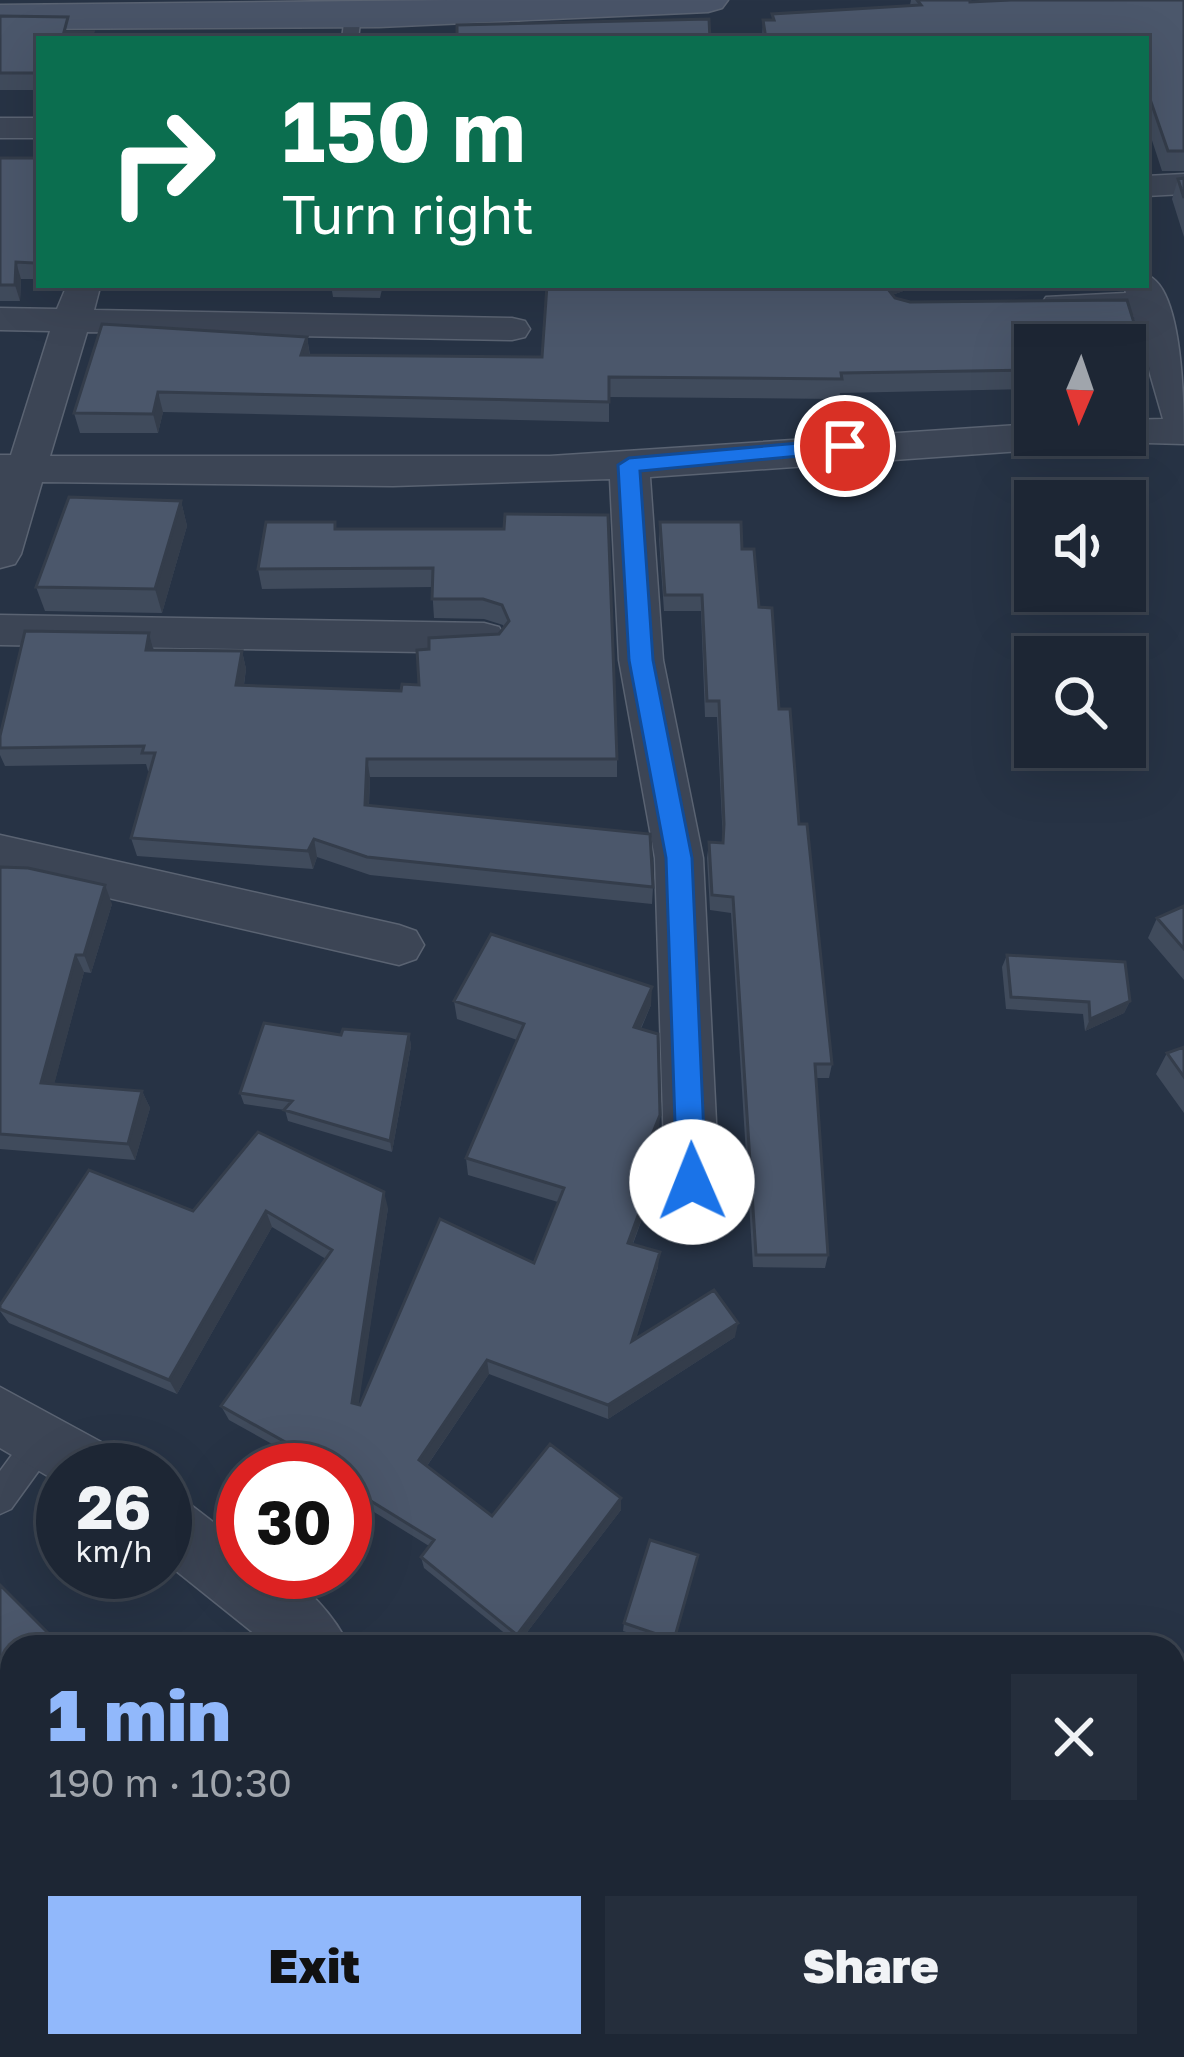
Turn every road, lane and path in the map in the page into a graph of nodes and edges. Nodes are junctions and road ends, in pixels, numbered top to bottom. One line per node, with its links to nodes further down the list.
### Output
1 (708, 0): 2 (street)
2 (601, 2): 4 (street)
3 (0, 17): 4 (street)
4 (352, 27)
5 (0, 128): 6 (street)
6 (36, 128)
7 (1184, 184): 8 (street)
8 (1149, 186)
9 (1145, 294): 11 (street); 14 (street)
10 (77, 303): 12 (street); 13 (street); 18 (street)
11 (1016, 305)
12 (0, 319)
13 (512, 329)
14 (1184, 427): 15 (street)
15 (1146, 431)
16 (1014, 437): 17 (street)
17 (629, 465): 18 (street); 24 (street)
18 (13, 468): 19 (street)
19 (0, 554)
20 (0, 631): 21 (street)
21 (484, 638)
22 (0, 854): 23 (street)
23 (399, 945)
24 (692, 1182)
25 (21, 1427): 26 (street); 27 (lane)
26 (48, 1443)
27 (0, 1498)
28 (192, 1545): 29 (street)
29 (304, 1635)

